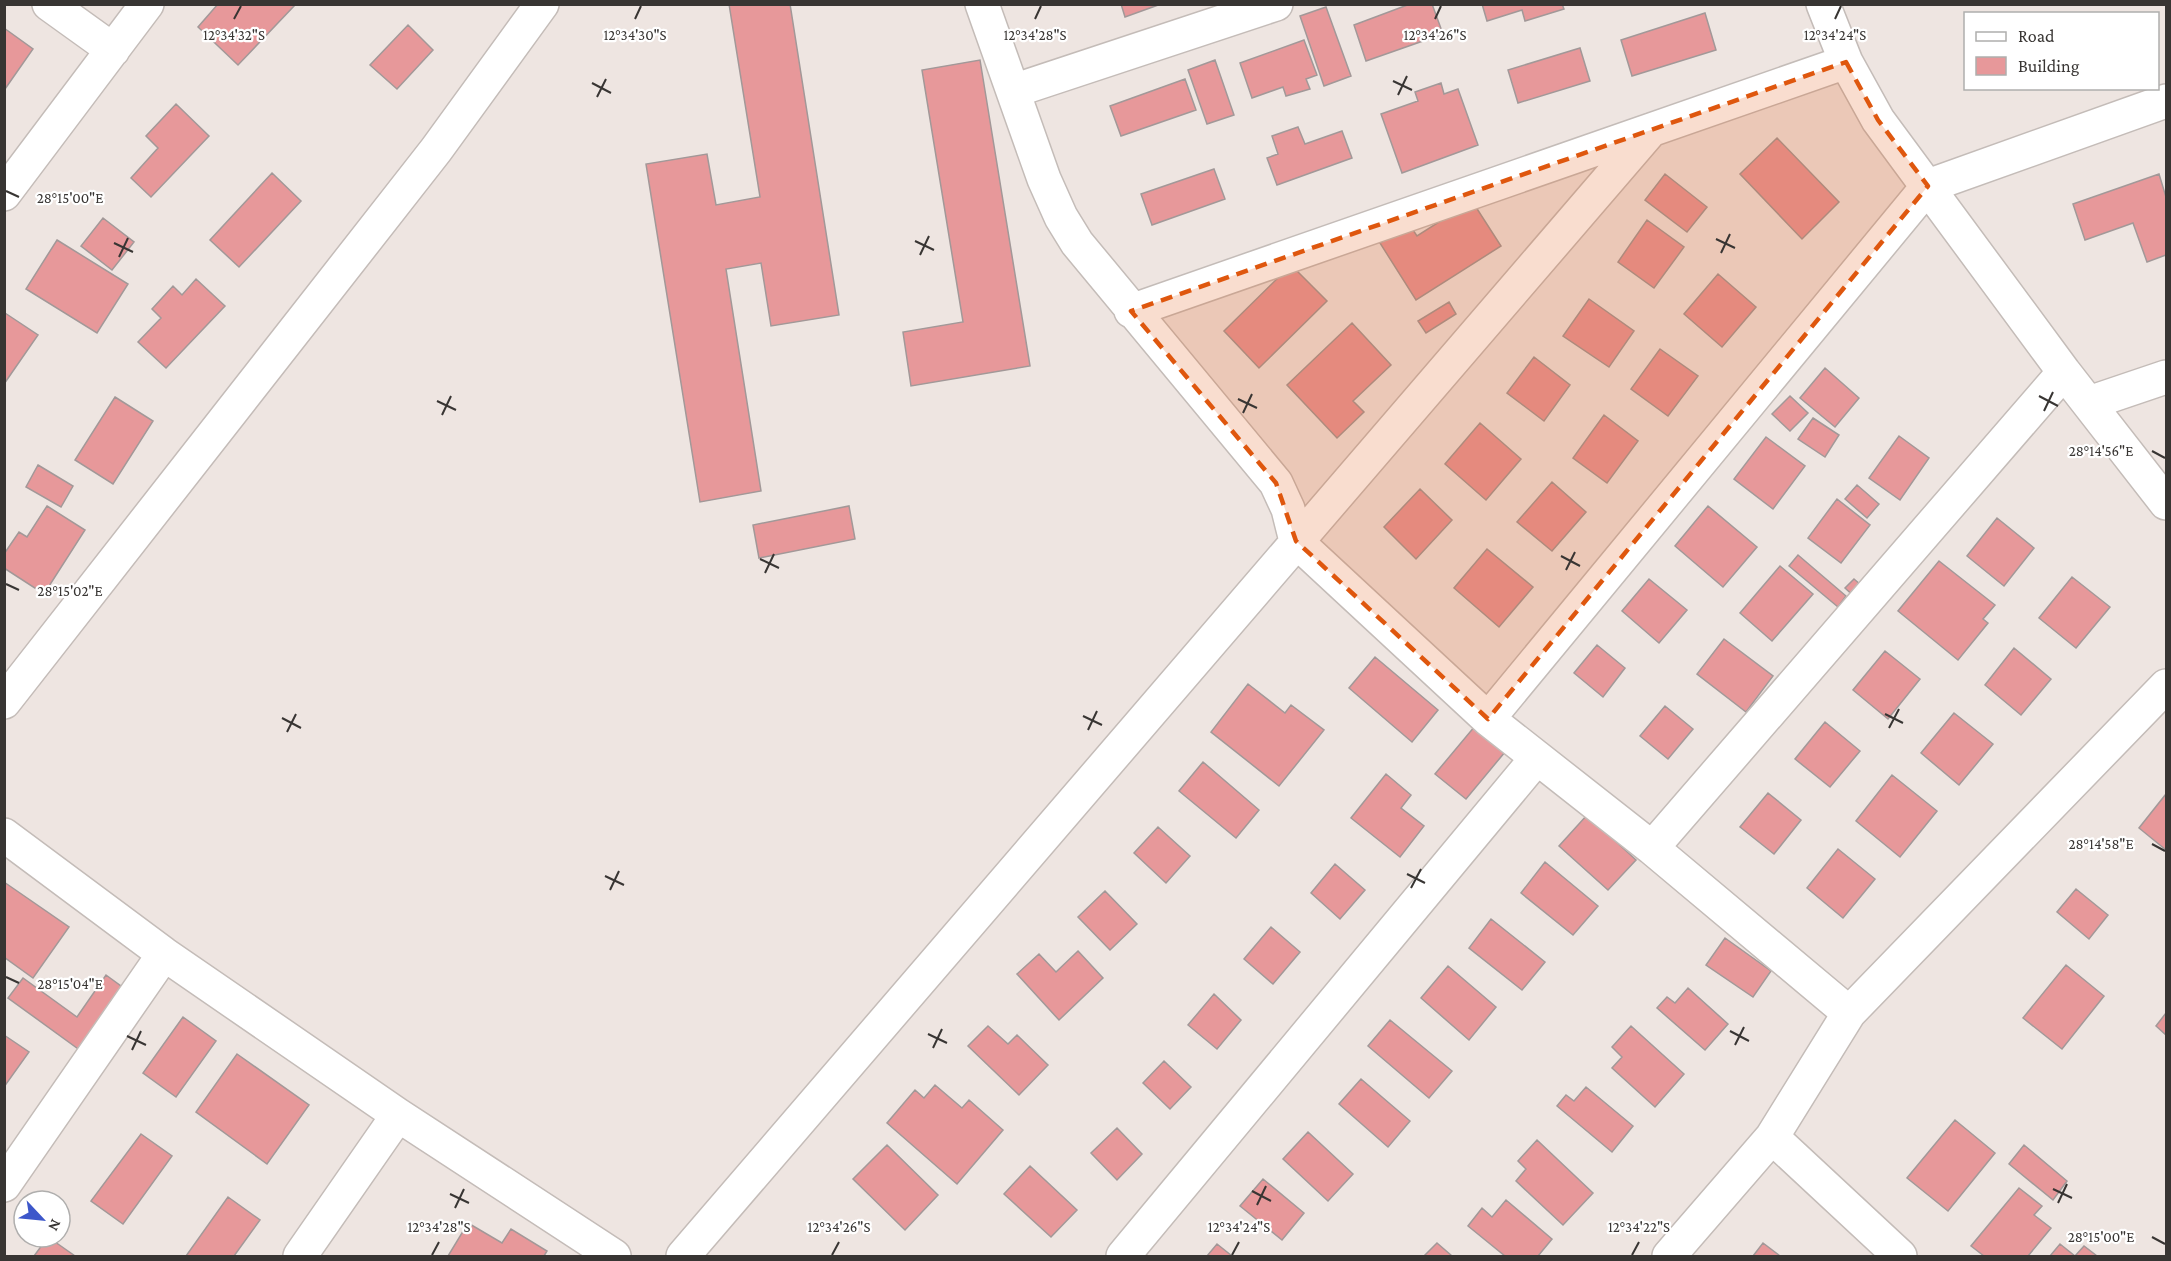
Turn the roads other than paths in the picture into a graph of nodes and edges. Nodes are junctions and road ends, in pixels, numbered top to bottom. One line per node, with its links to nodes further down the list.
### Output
1 (49, 4): 7 (street)
2 (147, 4): 7 (street)
3 (542, 4): 21 (street)
4 (982, 4): 9 (street)
5 (1276, 4): 9 (street)
6 (1823, 4): 8 (street)
7 (112, 50): 13 (street)
8 (1846, 62): 11 (street); 12 (street)
9 (1013, 91): 14 (street)
10 (2166, 102): 12 (street)
11 (1652, 130): 14 (street); 19 (street)
12 (1928, 186): 15 (street); 22 (street)
13 (4, 194)
14 (1131, 311): 19 (street)
15 (2064, 372): 17 (street); 25 (street)
16 (2166, 377): 17 (street)
17 (2089, 403): 18 (street)
18 (2166, 503)
19 (1296, 541): 22 (street); 33 (street)
20 (2166, 686): 27 (street)
21 (4, 702)
22 (1488, 718): 23 (street)
23 (1536, 759): 25 (street); 34 (street)
24 (4, 835): 26 (street)
25 (1652, 848): 27 (street)
26 (164, 954): 28 (street); 30 (street)
27 (1849, 1013): 29 (street)
28 (398, 1115): 31 (street); 32 (street)
29 (1772, 1137): 35 (street); 36 (street)
30 (4, 1185)
31 (300, 1257)
32 (614, 1257)
33 (683, 1257)
34 (1123, 1257)
35 (1669, 1257)
36 (1900, 1257)

